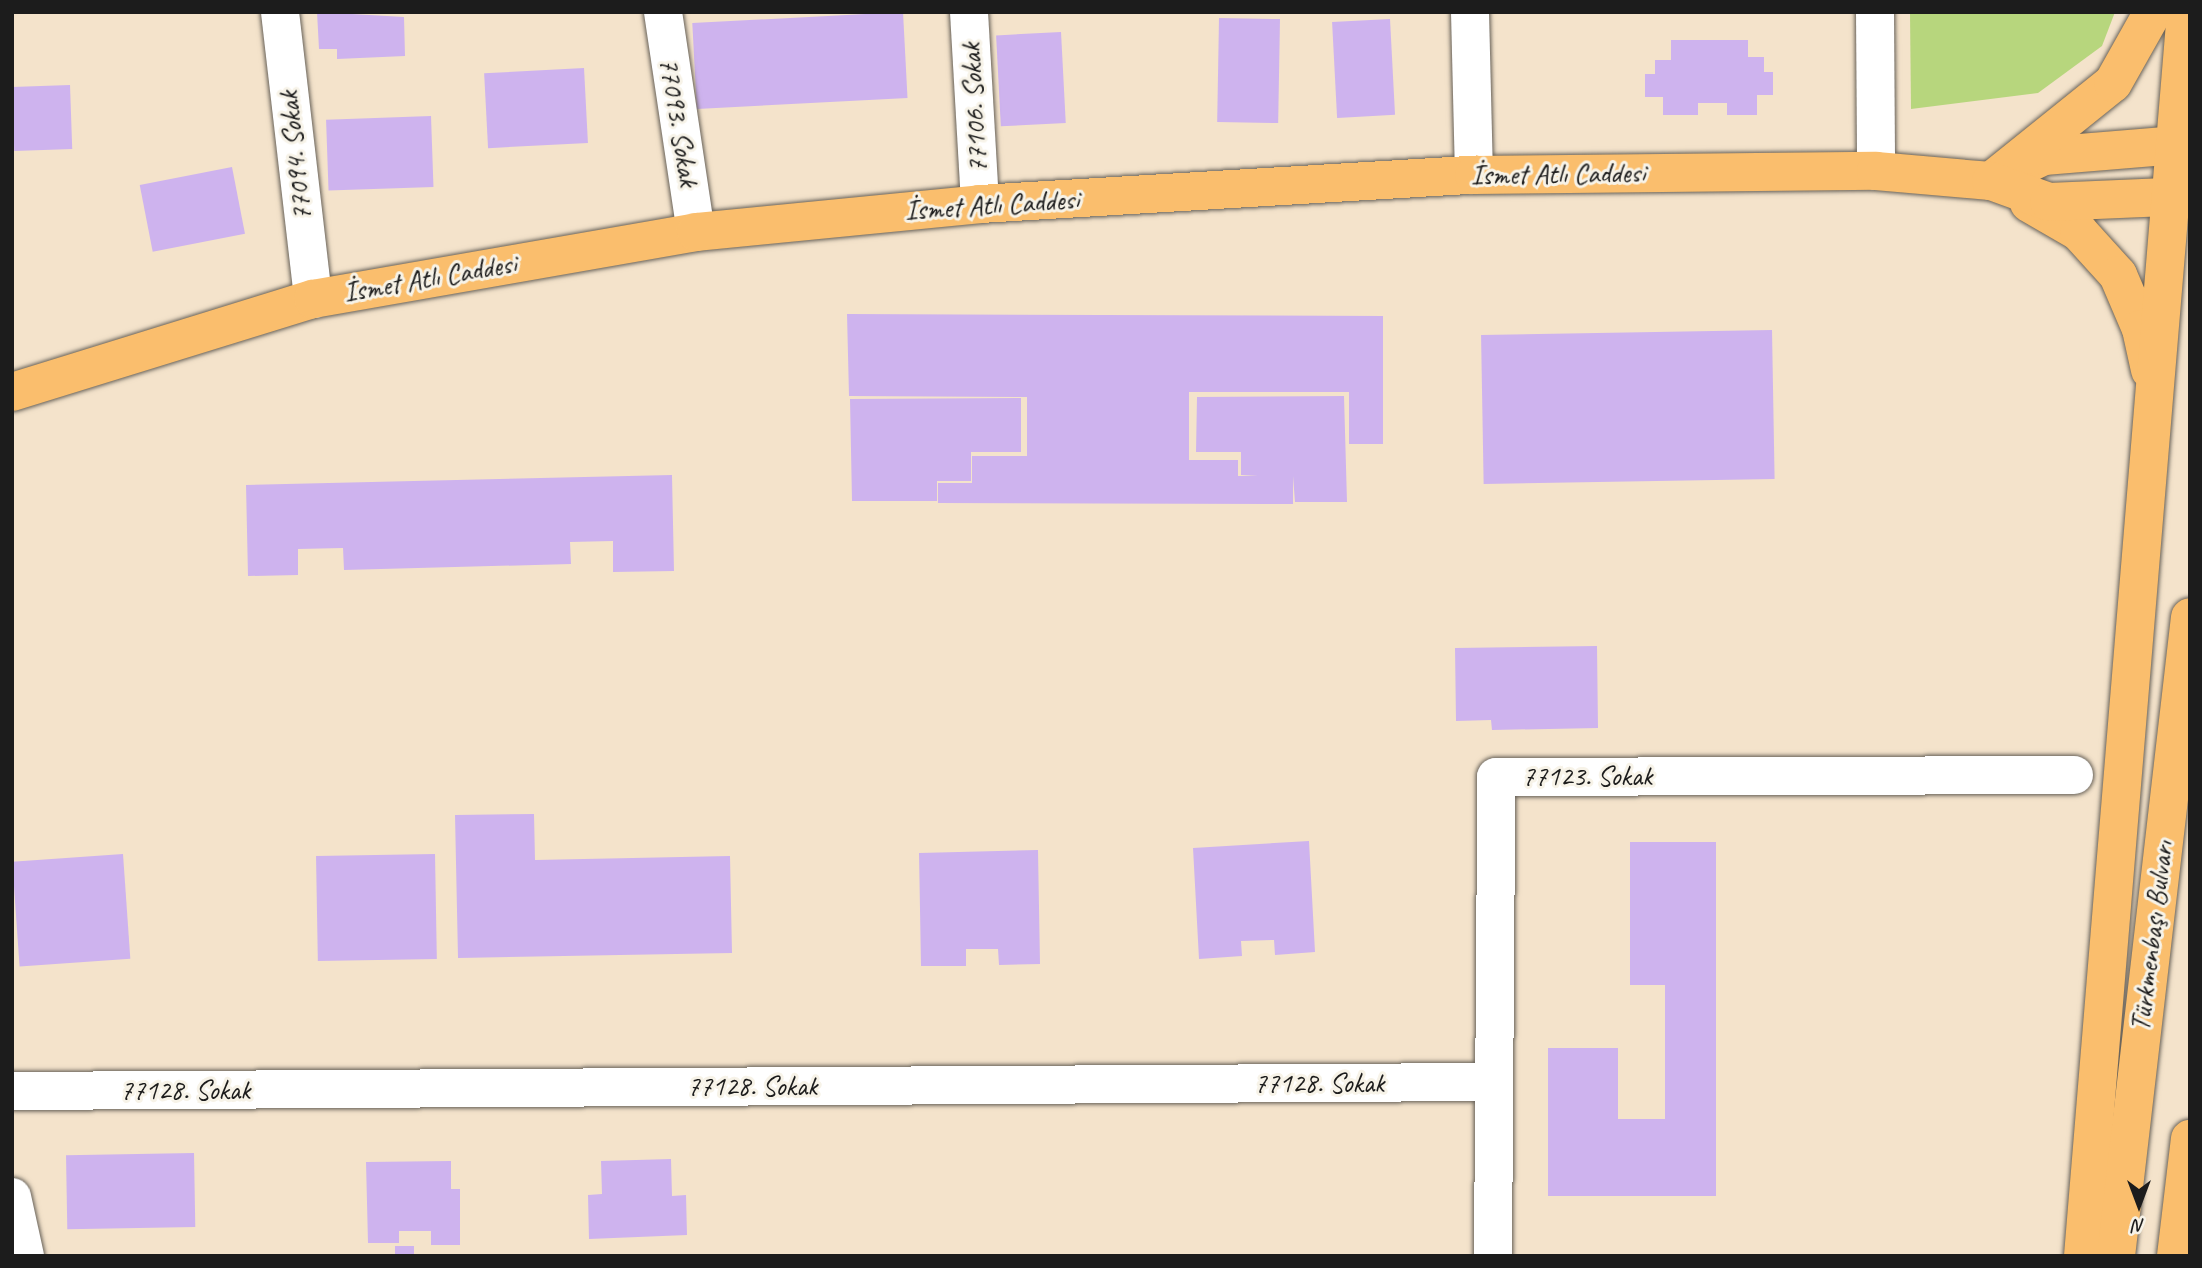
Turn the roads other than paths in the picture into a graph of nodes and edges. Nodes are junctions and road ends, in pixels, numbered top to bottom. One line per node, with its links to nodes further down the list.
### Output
1 (280, 12): 15 (street, 77094. Sokak)
2 (663, 12): 14 (street, 77093. Sokak)
3 (969, 12): 13 (street, 77106. Sokak)
4 (1470, 12): 10 (street)
5 (1875, 12): 9 (street)
6 (2153, 12): 11 (main road)
7 (2186, 12): 8 (main road)
8 (2184, 144): 11 (main road); 12 (main road)
9 (1876, 171): 10 (main road, İsmet Atlı Caddesi); 11 (main road, İsmet Atlı Caddesi)
10 (1474, 175): 13 (main road, İsmet Atlı Caddesi)
11 (1991, 181): 12 (main road); 18 (main road)
12 (2183, 197): 18 (main road)
13 (980, 204): 14 (main road, İsmet Atlı Caddesi)
14 (696, 232): 15 (main road, İsmet Atlı Caddesi)
15 (313, 299): 17 (main road, İsmet Atlı Caddesi)
16 (2190, 357): 18 (main road)
17 (12, 392)
18 (2157, 403): 27 (main road)
19 (2190, 617): 28 (main road, Türkmenbaşı Bulvarı)
20 (2074, 775): 21 (street, 77123. Sokak)
21 (1492, 1082): 22 (street, 77128. Sokak); 26 (street, 77123. Sokak)
22 (12, 1091)
23 (2190, 1139): 29 (main road)
24 (12, 1198): 25 (street)
25 (25, 1256)
26 (1493, 1256)
27 (2083, 1256)
28 (2116, 1256)
29 (2176, 1256)

